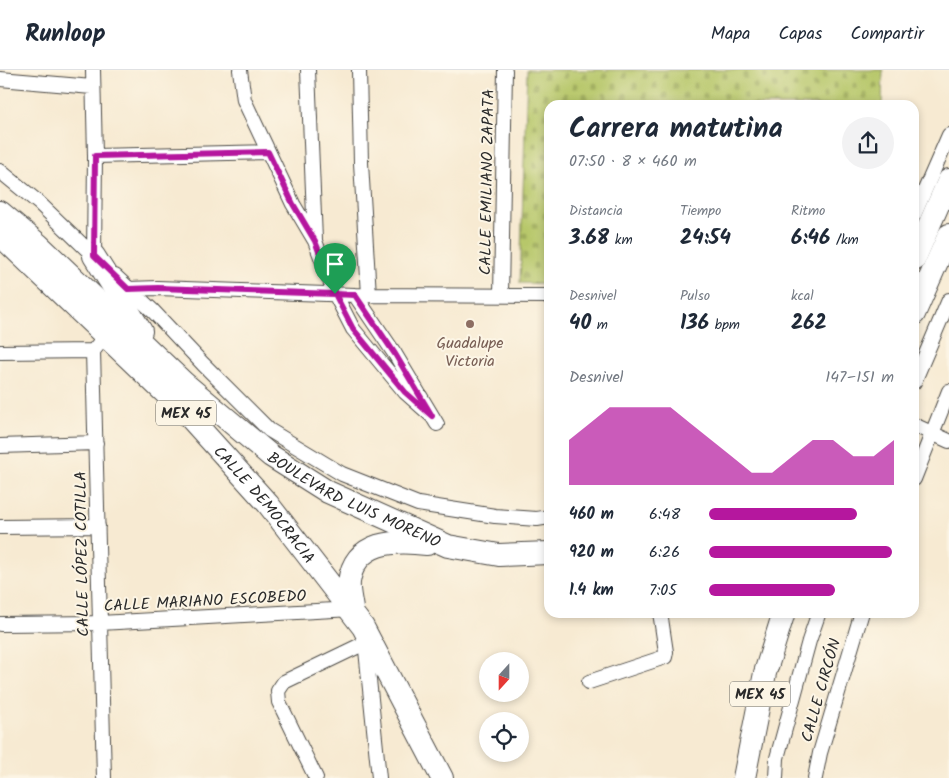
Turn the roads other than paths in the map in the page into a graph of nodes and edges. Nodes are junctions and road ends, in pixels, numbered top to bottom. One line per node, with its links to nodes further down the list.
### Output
1 (93, 70): 7 (street)
2 (240, 70): 9 (street)
3 (308, 70): 17 (street)
4 (359, 70): 24 (street)
5 (505, 70): 25 (street, CALLE EMILIANO ZAPATA)
6 (0, 79): 7 (street)
7 (92, 88): 10 (street)
8 (949, 135): 13 (street)
9 (268, 152): 10 (street); 17 (street)
10 (95, 156): 19 (street)
11 (0, 171): 19 (street)
12 (949, 180): 18 (highway)
13 (919, 204)
14 (0, 212): 20 (highway, MEX 45)
15 (0, 234): 29 (highway, CALLE DEMOCRACIA / MEX 45)
16 (949, 235): 28 (highway)
17 (315, 241): 22 (street)
18 (919, 249)
19 (94, 256): 21 (street); 31 (highway)
20 (73, 279): 29 (highway); 31 (highway, MEX 45)
21 (128, 289): 22 (street); 41 (street)
22 (335, 294): 23 (street); 23 (street)
23 (355, 295): 24 (street)
24 (369, 295): 25 (street)
25 (502, 295): 26 (street)
26 (544, 296)
27 (949, 300): 32 (street)
28 (919, 303)
29 (100, 343): 30 (street); 33 (highway); 38 (street, CALLE LÓPEZ COTILLA); 52 (highway, CALLE DEMOCRACIA / MEX 45)
30 (0, 352)
31 (159, 359): 33 (highway, MEX 45)
32 (919, 370)
33 (184, 383): 44 (highway, BOULEVARD LUIS MORENO / MEX 45)
34 (949, 391): 36 (street)
35 (919, 428): 36 (street)
36 (931, 434): 37 (street); 40 (street)
37 (949, 441)
38 (96, 443): 39 (street); 42 (street, CALLE LÓPEZ COTILLA)
39 (0, 446)
40 (919, 466)
41 (544, 518)
42 (98, 526): 43 (street); 50 (street, CALLE LÓPEZ COTILLA)
43 (0, 527)
44 (448, 546): 45 (highway, BOULEVARD LUIS MORENO / MEX 45); 52 (highway)
45 (544, 553)
46 (661, 618): 53 (street)
47 (782, 618): 58 (highway, MEX 45)
48 (817, 618): 59 (street)
49 (860, 618): 60 (street, CALLE CIRCÓN)
50 (100, 623): 51 (street, CALLE MARIANO ESCOBEDO); 52 (street, CALLE MARIANO ESCOBEDO); 54 (street, CALLE LÓPEZ COTILLA)
51 (0, 624)
52 (360, 626): 55 (street); 56 (street); 57 (highway, MEX 45)
53 (589, 682)
54 (104, 778)
55 (316, 778)
56 (379, 778)
57 (442, 778)
58 (744, 778)
59 (776, 778)
60 (815, 778)

